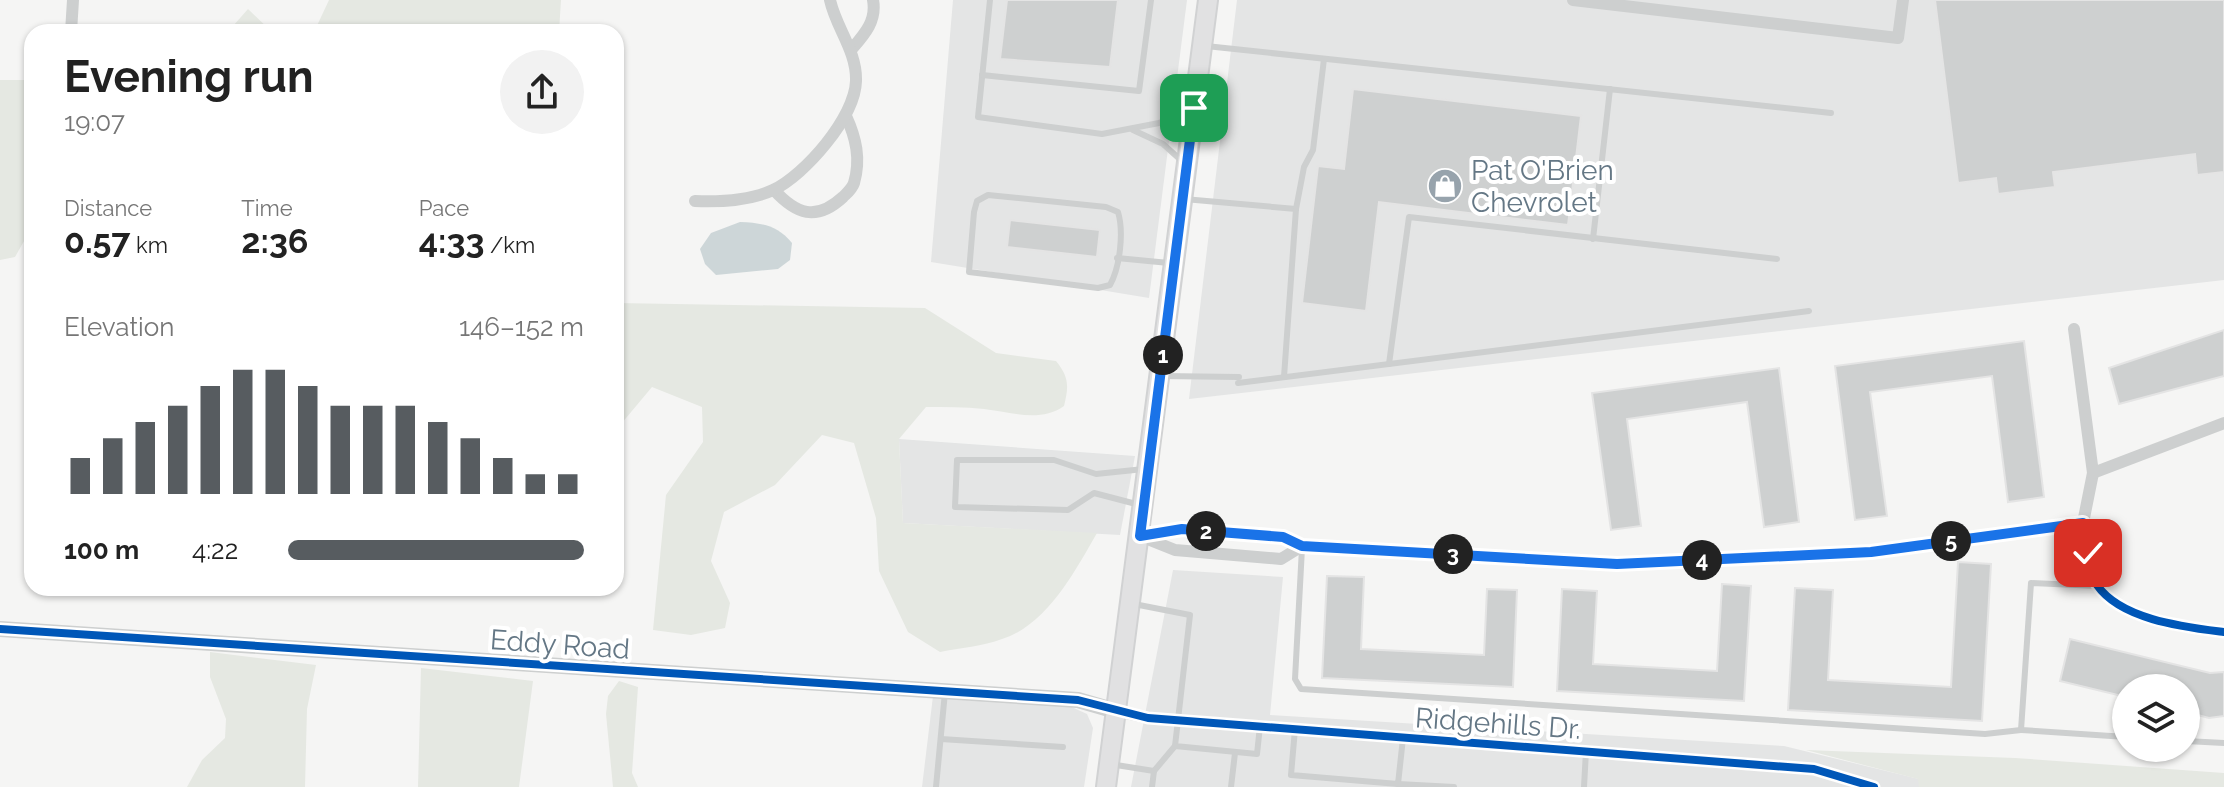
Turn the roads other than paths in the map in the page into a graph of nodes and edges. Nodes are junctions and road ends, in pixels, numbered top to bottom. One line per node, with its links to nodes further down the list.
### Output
1 (73, 0): 9 (street)
2 (830, 0): 11 (street)
3 (873, 0): 11 (street)
4 (990, 0): 13 (lane)
5 (1151, 0): 13 (lane)
6 (1208, 0): 10 (main road)
7 (1573, 0): 8 (street)
8 (1903, 0)
9 (72, 24)
10 (1202, 46): 12 (lane); 15 (main road)
11 (851, 50): 17 (street)
12 (1324, 59): 14 (lane); 23 (lane)
13 (982, 75): 18 (lane)
14 (1610, 89): 16 (lane); 24 (lane)
15 (1194, 108): 18 (lane); 19 (main road)
16 (1831, 113)
17 (846, 116): 20 (street); 20 (street)
18 (1133, 130): 19 (lane)
19 (1187, 166): 21 (main road)
20 (774, 190): 22 (street)
21 (1183, 199): 23 (lane); 27 (main road)
22 (695, 201)
23 (1296, 209): 32 (lane)
24 (1593, 239): 26 (lane); 30 (lane)
25 (1117, 258): 25 (lane); 27 (lane)
26 (1777, 259)
27 (1175, 264): 31 (main road)
28 (1809, 311): 30 (lane)
29 (2074, 329): 35 (street)
30 (1389, 364): 32 (lane)
31 (1160, 376): 32 (lane); 34 (main road)
32 (1284, 377)
33 (2224, 423): 35 (street)
34 (1148, 469): 36 (lane); 38 (main road)
35 (2093, 473): 39 (street)
36 (1096, 474): 37 (lane); 37 (lane)
37 (1094, 493): 38 (lane)
38 (1143, 506): 40 (main road)
39 (2083, 523): 41 (street); 42 (street)
40 (1140, 536): 41 (street); 41 (street); 43 (main road)
41 (1302, 546): 51 (lane)
42 (2099, 586): 45 (street); 51 (lane)
43 (1131, 604): 47 (main road); 48 (lane)
44 (0, 629): 46 (street, Eddy Road)
45 (2224, 632)
46 (945, 692): 47 (street, Eddy Road); 54 (lane)
47 (1116, 711): 48 (street, Ridgehills Dr.); 61 (main road)
48 (1179, 720): 49 (street, Ridgehills Dr.); 57 (lane)
49 (1260, 726): 50 (street, Ridgehills Dr.); 60 (lane)
50 (1295, 729): 53 (street, Ridgehills Dr.); 63 (lane)
51 (2021, 730): 52 (lane)
52 (2112, 736)
53 (1403, 738): 59 (street, Ridgehills Dr.); 63 (lane)
54 (941, 739): 58 (lane); 65 (lane)
55 (2200, 742): 56 (lane)
56 (2224, 743)
57 (1175, 746): 60 (lane); 62 (lane)
58 (1063, 747)
59 (1586, 751): 64 (street, Ridgehills Dr.); 70 (lane)
60 (1235, 753): 68 (lane)
61 (1110, 764): 62 (lane); 66 (main road)
62 (1154, 771): 67 (lane)
63 (1398, 785): 69 (lane)
64 (1868, 786)
65 (936, 787)
66 (1106, 787)
67 (1152, 787)
68 (1231, 787)
69 (1454, 787)
70 (1584, 787)

